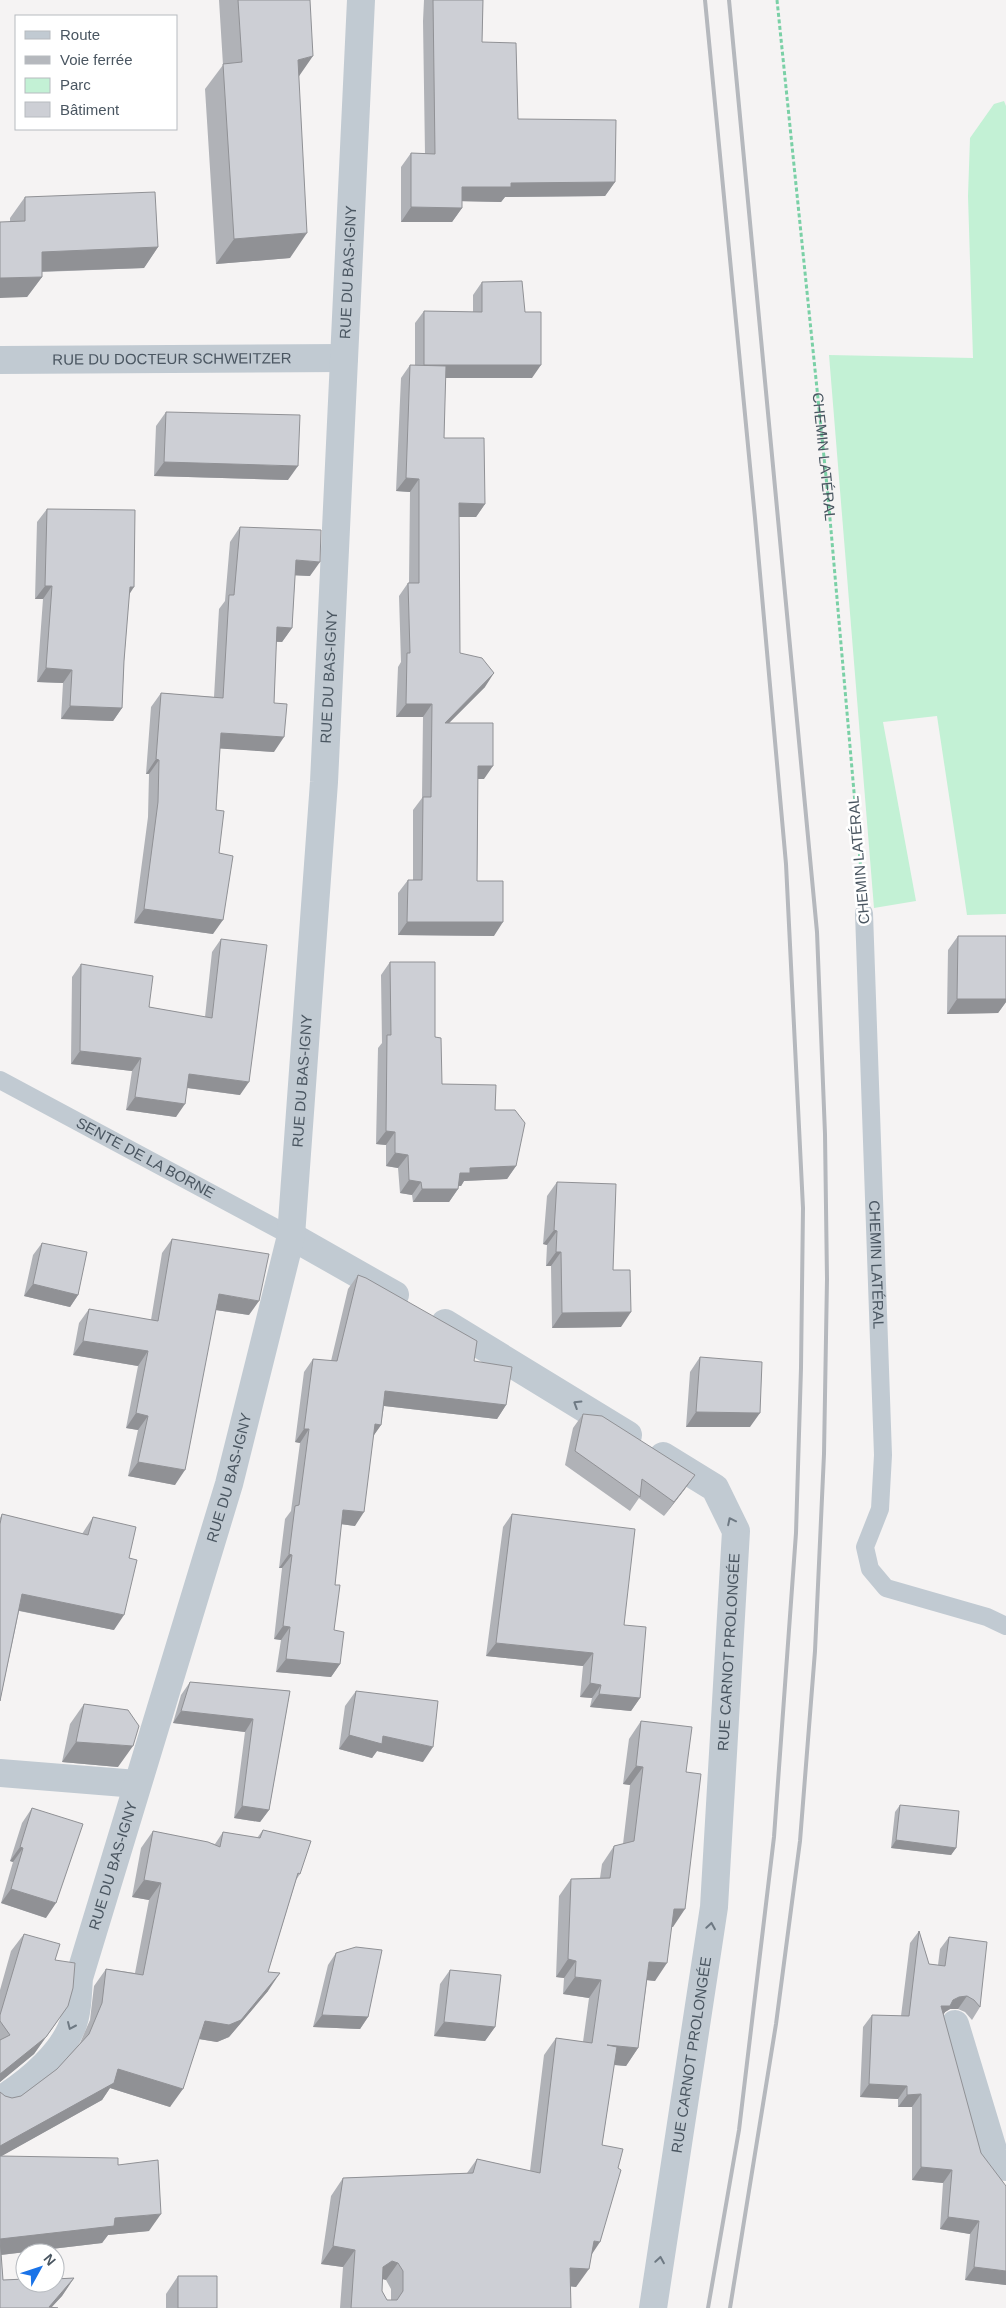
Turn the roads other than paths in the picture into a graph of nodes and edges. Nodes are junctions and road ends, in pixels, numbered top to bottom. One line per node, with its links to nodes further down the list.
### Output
1 (362, 0): 2 (street, RUE DU BAS-IGNY)
2 (344, 358): 3 (street, RUE DU DOCTEUR SCHWEITZER); 6 (street, RUE DU BAS-IGNY)
3 (0, 360)
4 (864, 912): 7 (lane, CHEMIN LATÉRAL)
5 (0, 1080): 6 (lane, SENTE DE LA BORNE)
6 (291, 1236): 9 (street, RUE DU BAS-IGNY); 13 (street, RUE CARNOT PROLONGÉE, one-way to 6)
7 (1006, 1626)
8 (0, 1774): 9 (street)
9 (137, 1784): 11 (street, RUE DU BAS-IGNY, one-way to 11)
10 (955, 2024): 12 (street)
11 (0, 2100)
12 (1006, 2167)
13 (652, 2308)

